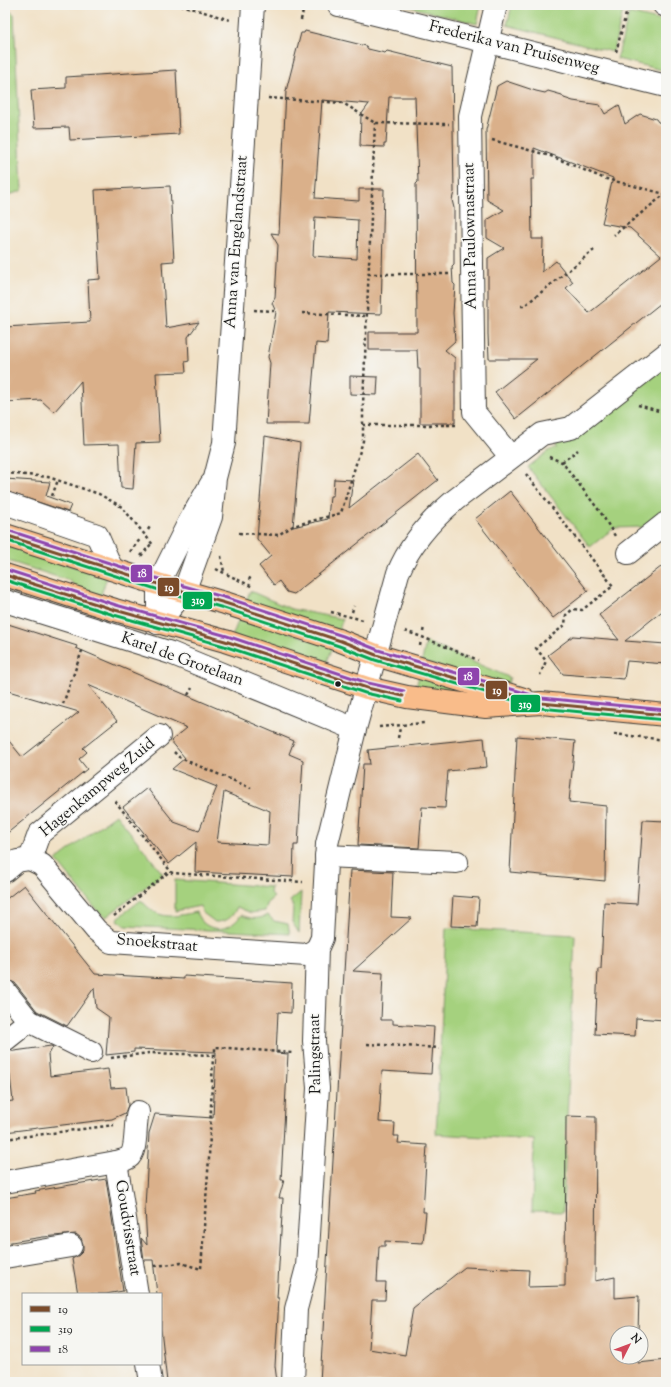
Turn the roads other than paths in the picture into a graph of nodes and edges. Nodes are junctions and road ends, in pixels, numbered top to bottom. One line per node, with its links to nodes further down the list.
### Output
1 (339, 5): 4 (street, Frederika van Pruisenweg)
2 (496, 5): 4 (street, Anna Paulownastraat)
3 (252, 15): 8 (street, Anna van Engelandstraat)
4 (487, 41): 5 (street, Frederika van Pruisenweg); 7 (street, Anna Paulownastraat)
5 (666, 86)
6 (666, 354): 7 (street, Palingstraat)
7 (516, 462): 19 (street, Palingstraat)
8 (215, 478): 15 (street, Anna van Engelandstraat); 16 (street, Anna van Engelandstraat)
9 (5, 503): 13 (street)
10 (666, 523): 12 (street)
11 (5, 535): 13 (main road)
12 (628, 553)
13 (112, 569): 15 (main road)
14 (5, 575): 18 (main road, Karel de Grotelaan)
15 (158, 584): 16 (main road); 18 (street, Anna van Engelandstraat)
16 (184, 592): 18 (street, Anna van Engelandstraat); 19 (main road)
17 (5, 600): 23 (street, Karel de Grotelaan)
18 (158, 623): 20 (main road, Karel de Grotelaan)
19 (376, 655): 20 (street, Palingstraat); 21 (main road)
20 (367, 688): 21 (main road, Karel de Grotelaan); 23 (street, Palingstraat)
21 (541, 703): 22 (main road)
22 (666, 715)
23 (355, 729): 25 (street, Palingstraat)
24 (159, 736): 26 (street, Hagenkampweg Zuid)
25 (326, 856): 27 (street); 29 (street, Palingstraat)
26 (30, 859): 28 (street); 29 (street, Snoekstraat)
27 (457, 862)
28 (5, 871)
29 (317, 949): 42 (street, Palingstraat)
30 (5, 991): 31 (street)
31 (29, 1021): 32 (street); 33 (street)
32 (5, 1040)
33 (91, 1052)
34 (137, 1117): 35 (street, Goudvisstraat)
35 (116, 1162): 36 (street, Goudvisstraat); 39 (street, Goudvisstraat)
36 (5, 1182)
37 (71, 1246): 38 (street)
38 (5, 1257)
39 (137, 1293)
40 (148, 1365): 41 (street)
41 (151, 1382)
42 (293, 1382)

